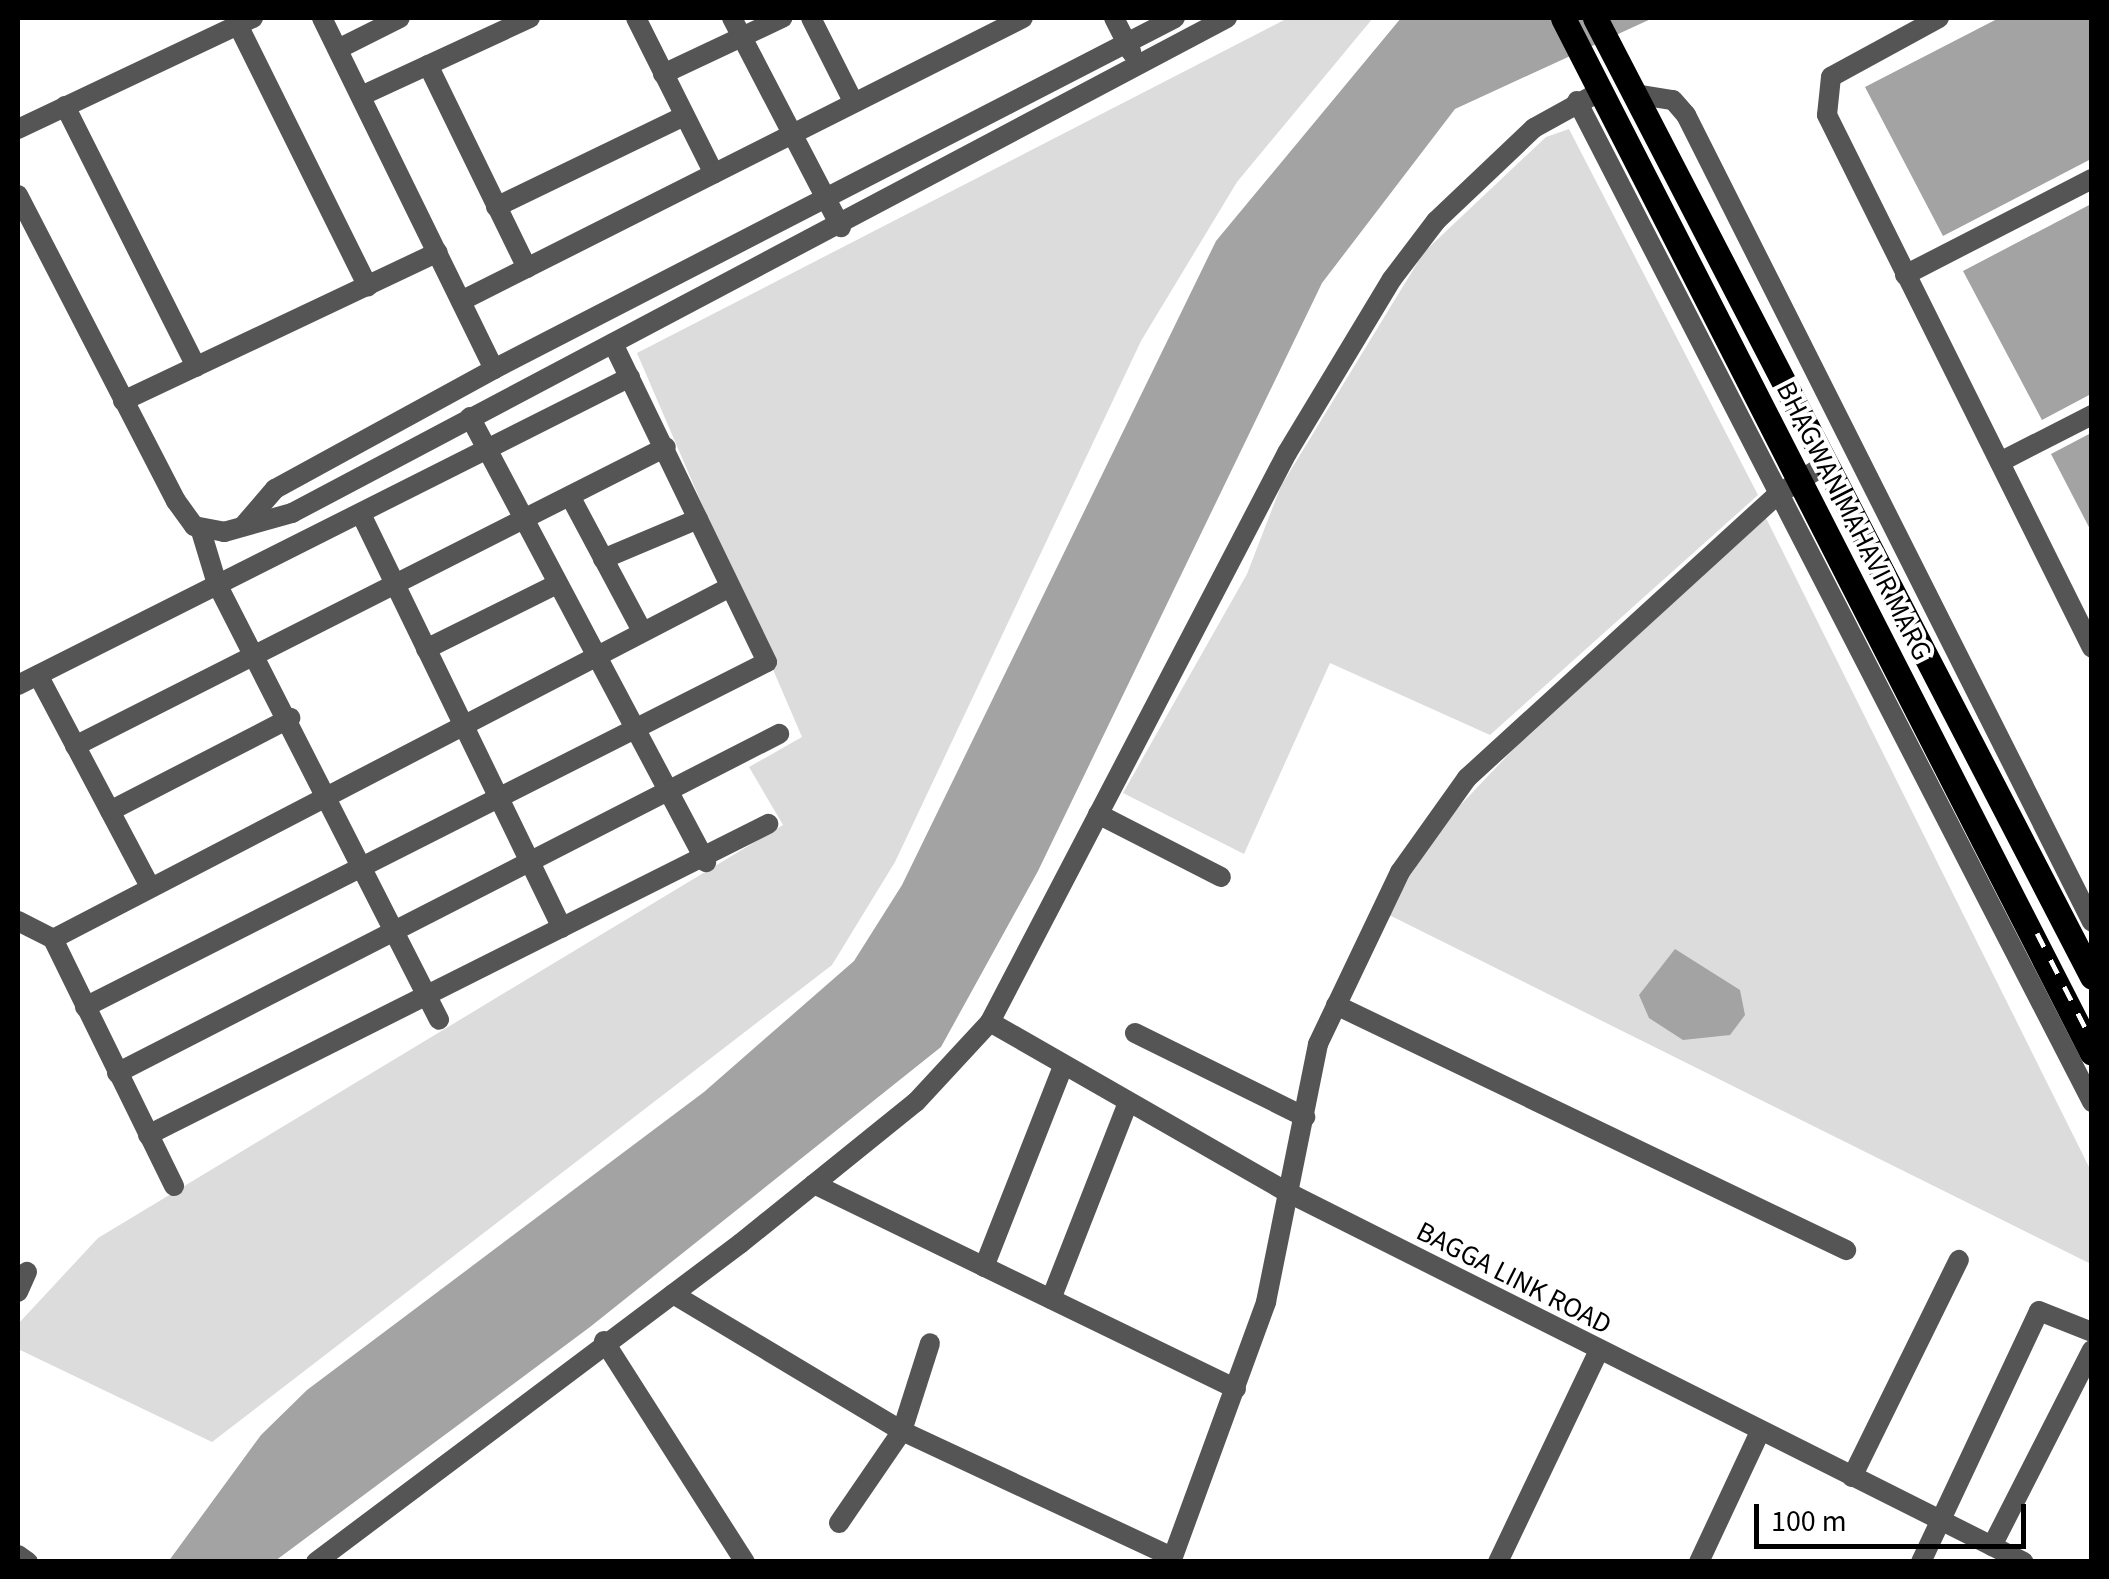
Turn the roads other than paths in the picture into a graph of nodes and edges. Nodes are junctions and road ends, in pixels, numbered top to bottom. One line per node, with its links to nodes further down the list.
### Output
1 (322, 18): 18 (street)
2 (400, 18): 18 (street)
3 (530, 18): 19 (street)
4 (636, 18): 21 (street)
5 (732, 18): 16 (street)
6 (782, 18): 16 (street)
7 (811, 18): 25 (street)
8 (1023, 18): 25 (street)
9 (1114, 18): 17 (street)
10 (1175, 18): 17 (street)
11 (1228, 18): 20 (street)
12 (1563, 18): 22 (main road, BHAGWAN MAHAVIR MARG)
13 (1595, 18): 23 (main road, BHAGWAN MAHAVIR MARG)
14 (1939, 18): 38 (street)
15 (246, 21): 26 (street); 39 (street)
16 (742, 38): 21 (street); 29 (street)
17 (1126, 42): 20 (street); 33 (street)
18 (338, 49): 24 (street)
19 (428, 65): 24 (street); 34 (street)
20 (1138, 66): 35 (street)
21 (664, 74): 27 (street)
22 (1589, 87): 52 (main road, BHAGWAN MAHAVIR MARG); 53 (street); 81 (street)
23 (1634, 94): 51 (main road, BHAGWAN MAHAVIR MARG); 91 (street)
24 (361, 96): 36 (street)
25 (852, 99): 29 (street)
26 (65, 106): 28 (street); 42 (street)
27 (684, 116): 30 (street); 34 (street)
28 (18, 129)
29 (790, 134): 30 (street); 33 (street)
30 (714, 174): 37 (street)
31 (2092, 179): 38 (street)
32 (18, 195): 45 (street)
33 (825, 198): 35 (street); 43 (street)
34 (496, 206): 37 (street)
35 (841, 227): 41 (street)
36 (438, 252): 39 (street); 40 (street)
37 (527, 268): 40 (street)
38 (1905, 275): 50 (street)
39 (368, 287): 42 (street)
40 (461, 301): 43 (street)
41 (613, 343): 44 (street); 47 (street)
42 (196, 367): 45 (street)
43 (494, 368): 58 (street)
44 (630, 377): 48 (street); 49 (street)
45 (123, 401): 59 (street)
46 (2092, 414): 50 (street)
47 (470, 417): 49 (street); 58 (street)
48 (666, 446): 54 (street); 57 (street)
49 (488, 452): 55 (street); 56 (street)
50 (2000, 462): 66 (street)
51 (1826, 464): 52 (street); 83 (main road, BHAGWAN MAHAVIR MARG)
52 (1799, 478): 53 (street); 84 (main road, BHAGWAN MAHAVIR MARG)
53 (1777, 495): 97 (street); 105 (street)
54 (570, 496): 56 (street); 60 (street)
55 (361, 514): 61 (street); 62 (street)
56 (524, 518): 62 (street); 63 (street)
57 (698, 519): 60 (street); 64 (street)
58 (244, 526): 59 (street)
59 (201, 530): 61 (street)
60 (604, 559): 65 (street)
61 (217, 584): 68 (street); 70 (street)
62 (395, 584): 67 (street); 68 (street)
63 (557, 584): 67 (street); 69 (street)
64 (730, 587): 65 (street); 74 (street)
65 (642, 630): 69 (street)
66 (2090, 640)
67 (426, 649): 73 (street)
68 (253, 654): 72 (street); 76 (street)
69 (594, 655): 73 (street); 74 (street)
70 (38, 675): 71 (street); 76 (street)
71 (18, 686)
72 (290, 718): 77 (street); 80 (street)
73 (462, 724): 77 (street); 79 (street)
74 (633, 733): 78 (street); 79 (street)
75 (780, 734): 78 (street)
76 (76, 746): 80 (street)
77 (330, 792): 87 (street); 89 (street)
78 (665, 792): 85 (street); 86 (street)
79 (498, 799): 85 (street); 87 (street)
80 (110, 811): 89 (street)
81 (1098, 814): 88 (street); 100 (street)
82 (768, 824): 86 (street)
83 (2020, 838): 84 (main road); 95 (main road, BHAGWAN MAHAVIR MARG)
84 (1990, 852): 102 (main road, BHAGWAN MAHAVIR MARG)
85 (530, 861): 92 (street); 93 (street)
86 (706, 862): 92 (street)
87 (366, 865): 93 (street); 98 (street)
88 (1221, 878)
89 (149, 885): 94 (street)
90 (18, 921): 94 (street)
91 (2092, 922)
92 (562, 928): 96 (street)
93 (398, 930): 96 (street); 104 (street)
94 (53, 938): 98 (street)
95 (2092, 977)
96 (430, 996): 99 (street); 108 (street)
97 (1336, 1005): 107 (street); 112 (street)
98 (85, 1007): 104 (street)
99 (440, 1020)
100 (990, 1022): 103 (street, BAGGA LINK ROAD); 109 (street)
101 (1135, 1033): 107 (street)
102 (2092, 1052)
103 (1063, 1066): 106 (street, BAGGA LINK ROAD); 114 (street)
104 (117, 1073): 108 (street)
105 (2092, 1102)
106 (1127, 1104): 111 (street, BAGGA LINK ROAD); 118 (street)
107 (1305, 1116): 111 (street)
108 (148, 1135): 110 (street)
109 (814, 1184): 114 (street); 117 (street)
110 (174, 1186)
111 (1289, 1193): 123 (street, BAGGA LINK ROAD); 124 (street)
112 (1846, 1250)
113 (1958, 1260): 127 (street)
114 (984, 1266): 118 (street)
115 (27, 1272): 116 (street)
116 (18, 1292)
117 (673, 1294): 120 (street); 125 (street)
118 (1050, 1299): 124 (street)
119 (2092, 1332): 128 (street)
120 (604, 1341): 134 (street); 135 (street)
121 (930, 1343): 125 (street)
122 (2092, 1350): 130 (street)
123 (1598, 1352): 126 (street, BAGGA LINK ROAD); 136 (street)
124 (1236, 1390): 132 (street)
125 (902, 1431): 129 (street); 132 (street)
126 (1760, 1432): 127 (street, BAGGA LINK ROAD); 137 (street)
127 (1852, 1477): 128 (street, BAGGA LINK ROAD)
128 (1941, 1520): 130 (street, BAGGA LINK ROAD); 138 (street)
129 (839, 1523)
130 (1992, 1546): 139 (street, BAGGA LINK ROAD)
131 (18, 1555): 133 (street)
132 (1172, 1559)
133 (28, 1562)
134 (316, 1562)
135 (745, 1562)
136 (1498, 1562)
137 (1699, 1562)
138 (1921, 1562)
139 (2024, 1562)

